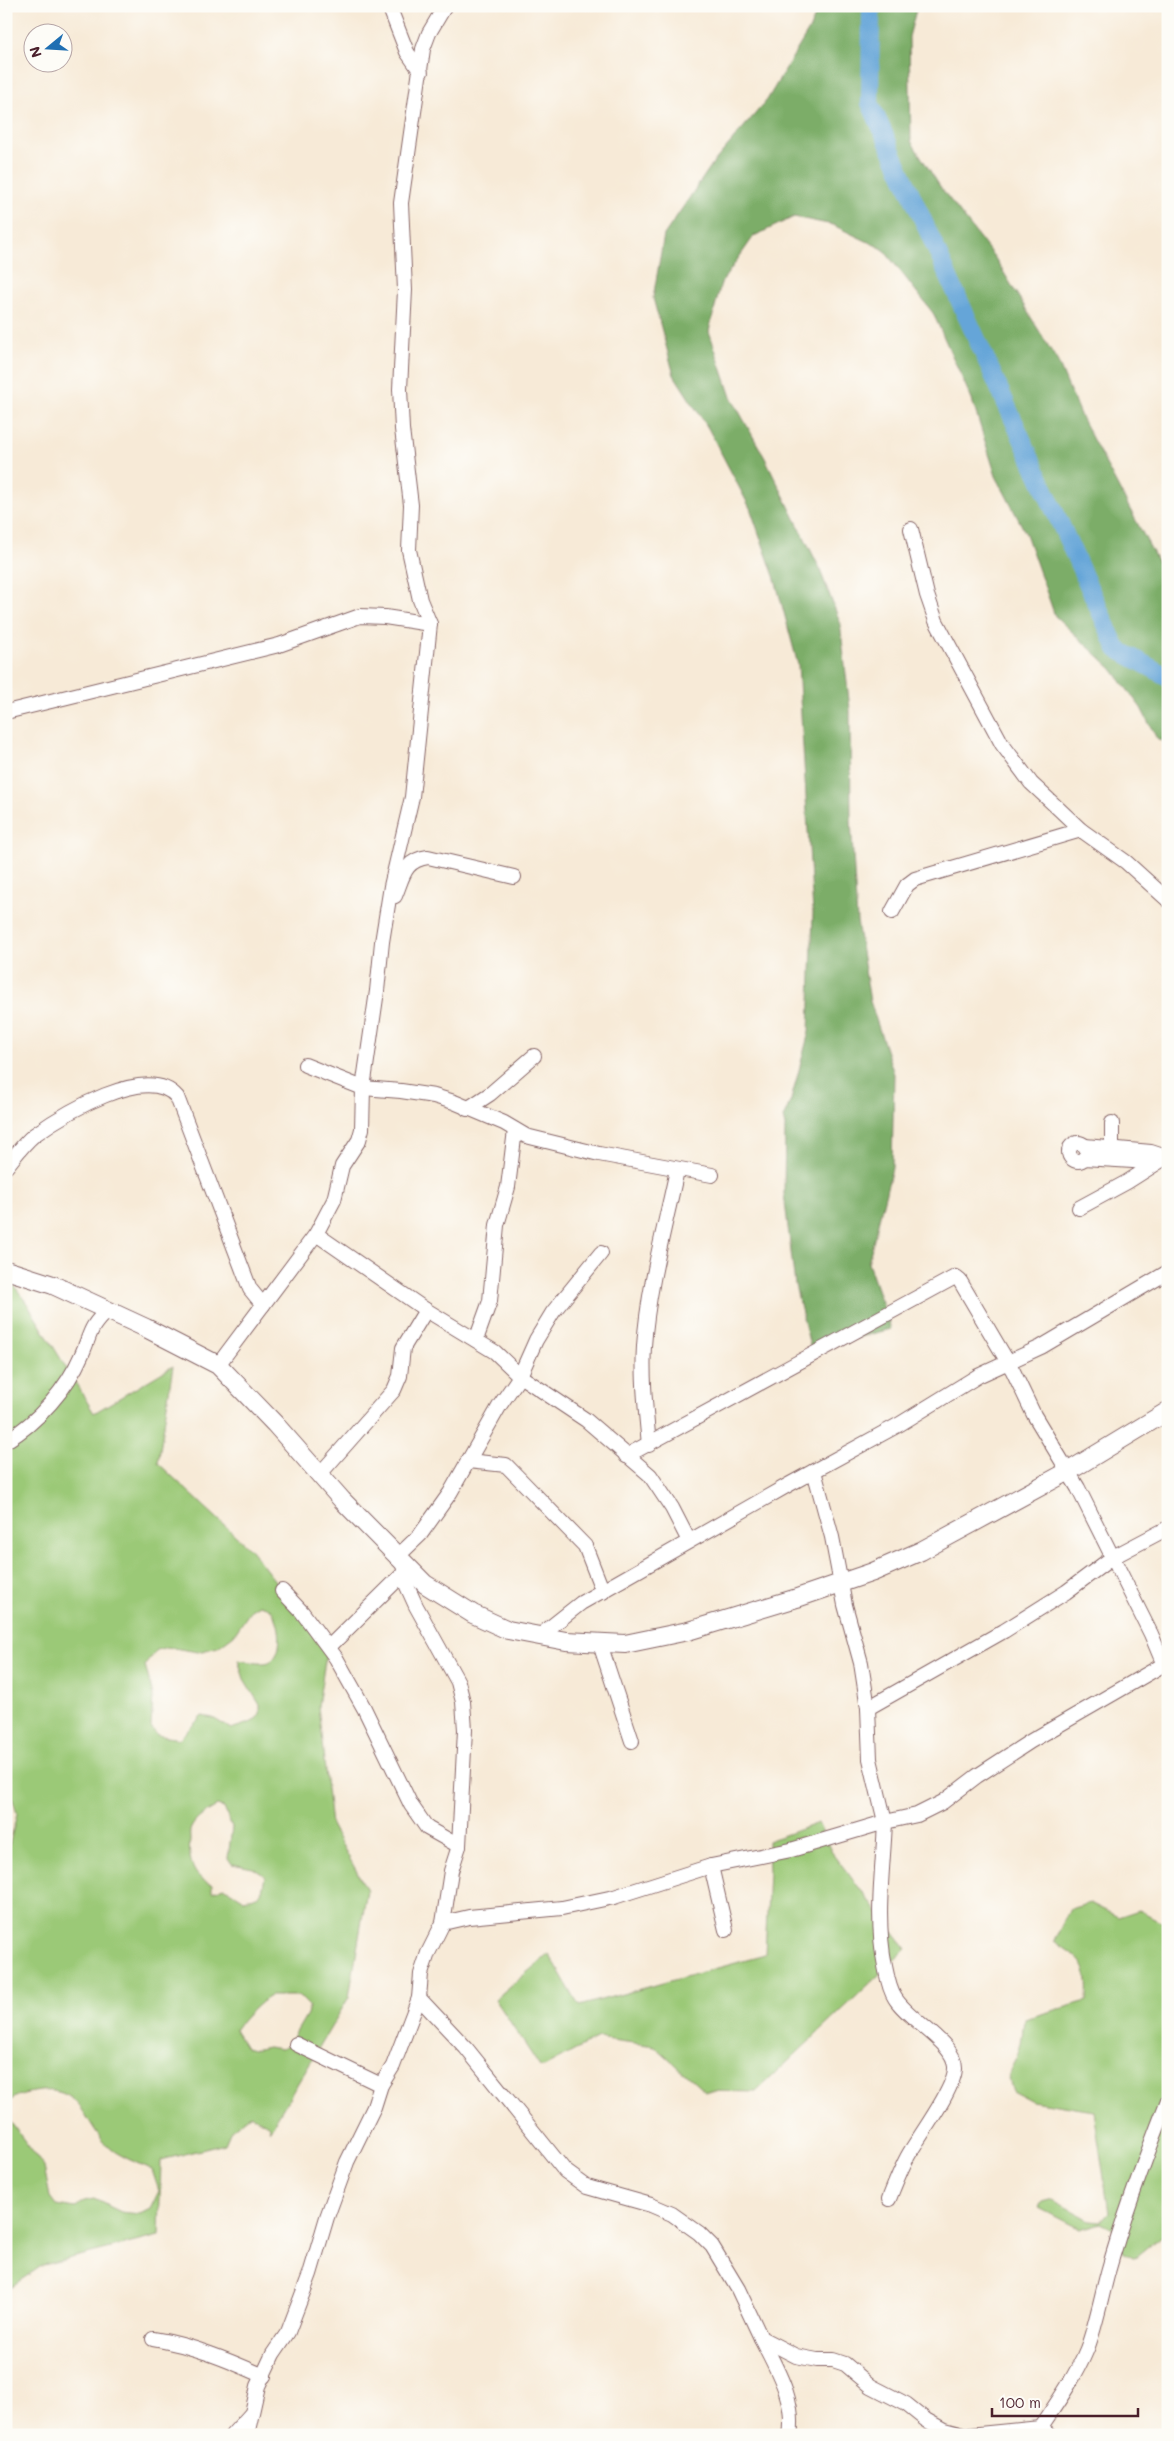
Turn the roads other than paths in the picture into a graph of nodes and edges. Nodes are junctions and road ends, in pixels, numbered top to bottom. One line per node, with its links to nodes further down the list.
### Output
1 (389, 6): 3 (street)
2 (445, 6): 3 (street)
3 (420, 72): 5 (street)
4 (912, 529): 7 (street)
5 (430, 624): 6 (street); 11 (street)
6 (6, 712)
7 (1081, 830): 9 (street); 10 (street)
8 (514, 877): 11 (street)
9 (1168, 900)
10 (892, 912)
11 (385, 920): 14 (street)
12 (534, 1056): 15 (street)
13 (305, 1065): 14 (street)
14 (363, 1088): 15 (street); 25 (street)
15 (467, 1109): 17 (street)
16 (1112, 1123): 18 (street)
17 (515, 1130): 22 (street); 32 (street)
18 (1112, 1150): 19 (street); 20 (street)
19 (1167, 1157): 20 (street)
20 (1153, 1165): 24 (street)
21 (6, 1167): 29 (street)
22 (676, 1170): 23 (street); 38 (street)
23 (712, 1174)
24 (1079, 1208)
25 (316, 1234): 29 (street); 30 (street)
26 (601, 1253): 35 (street)
27 (6, 1270): 31 (main road)
28 (1168, 1272): 33 (street)
29 (263, 1305): 34 (street)
30 (426, 1310): 32 (street); 43 (street)
31 (107, 1312): 34 (main road); 37 (street)
32 (476, 1340): 35 (street)
33 (1007, 1362): 38 (street); 41 (street); 42 (street)
34 (218, 1365): 43 (main road)
35 (520, 1376): 39 (street); 40 (street)
36 (1168, 1411): 42 (main road)
37 (6, 1441)
38 (649, 1445): 39 (street)
39 (626, 1456): 45 (street)
40 (468, 1461): 47 (street); 50 (street)
41 (814, 1471): 45 (street); 48 (street)
42 (1069, 1471): 46 (street); 48 (main road)
43 (319, 1475): 47 (main road)
44 (1168, 1528): 46 (street)
45 (689, 1541): 50 (street)
46 (1113, 1557): 54 (street); 55 (street)
47 (401, 1564): 51 (main road); 53 (street); 58 (street)
48 (840, 1583): 52 (main road); 55 (street)
49 (282, 1591): 53 (street)
50 (603, 1592): 51 (street)
51 (538, 1637): 52 (main road)
52 (600, 1644): 56 (street)
53 (329, 1647): 58 (street)
54 (1166, 1663): 57 (street)
55 (868, 1708): 57 (street)
56 (632, 1741)
57 (885, 1822): 59 (street); 66 (street)
58 (459, 1846): 60 (street)
59 (711, 1866): 60 (street); 61 (street)
60 (442, 1923): 62 (street)
61 (726, 1930)
62 (419, 1998): 64 (street); 67 (street)
63 (296, 2044): 64 (street)
64 (381, 2085): 69 (street)
65 (1168, 2100): 71 (street)
66 (889, 2199)
67 (760, 2338): 74 (street); 75 (street)
68 (153, 2339): 69 (street)
69 (264, 2376): 70 (street)
70 (251, 2414): 72 (street); 73 (street)
71 (1045, 2431): 76 (street)
72 (232, 2435)
73 (247, 2435)
74 (790, 2435)
75 (964, 2435)
76 (968, 2435)

